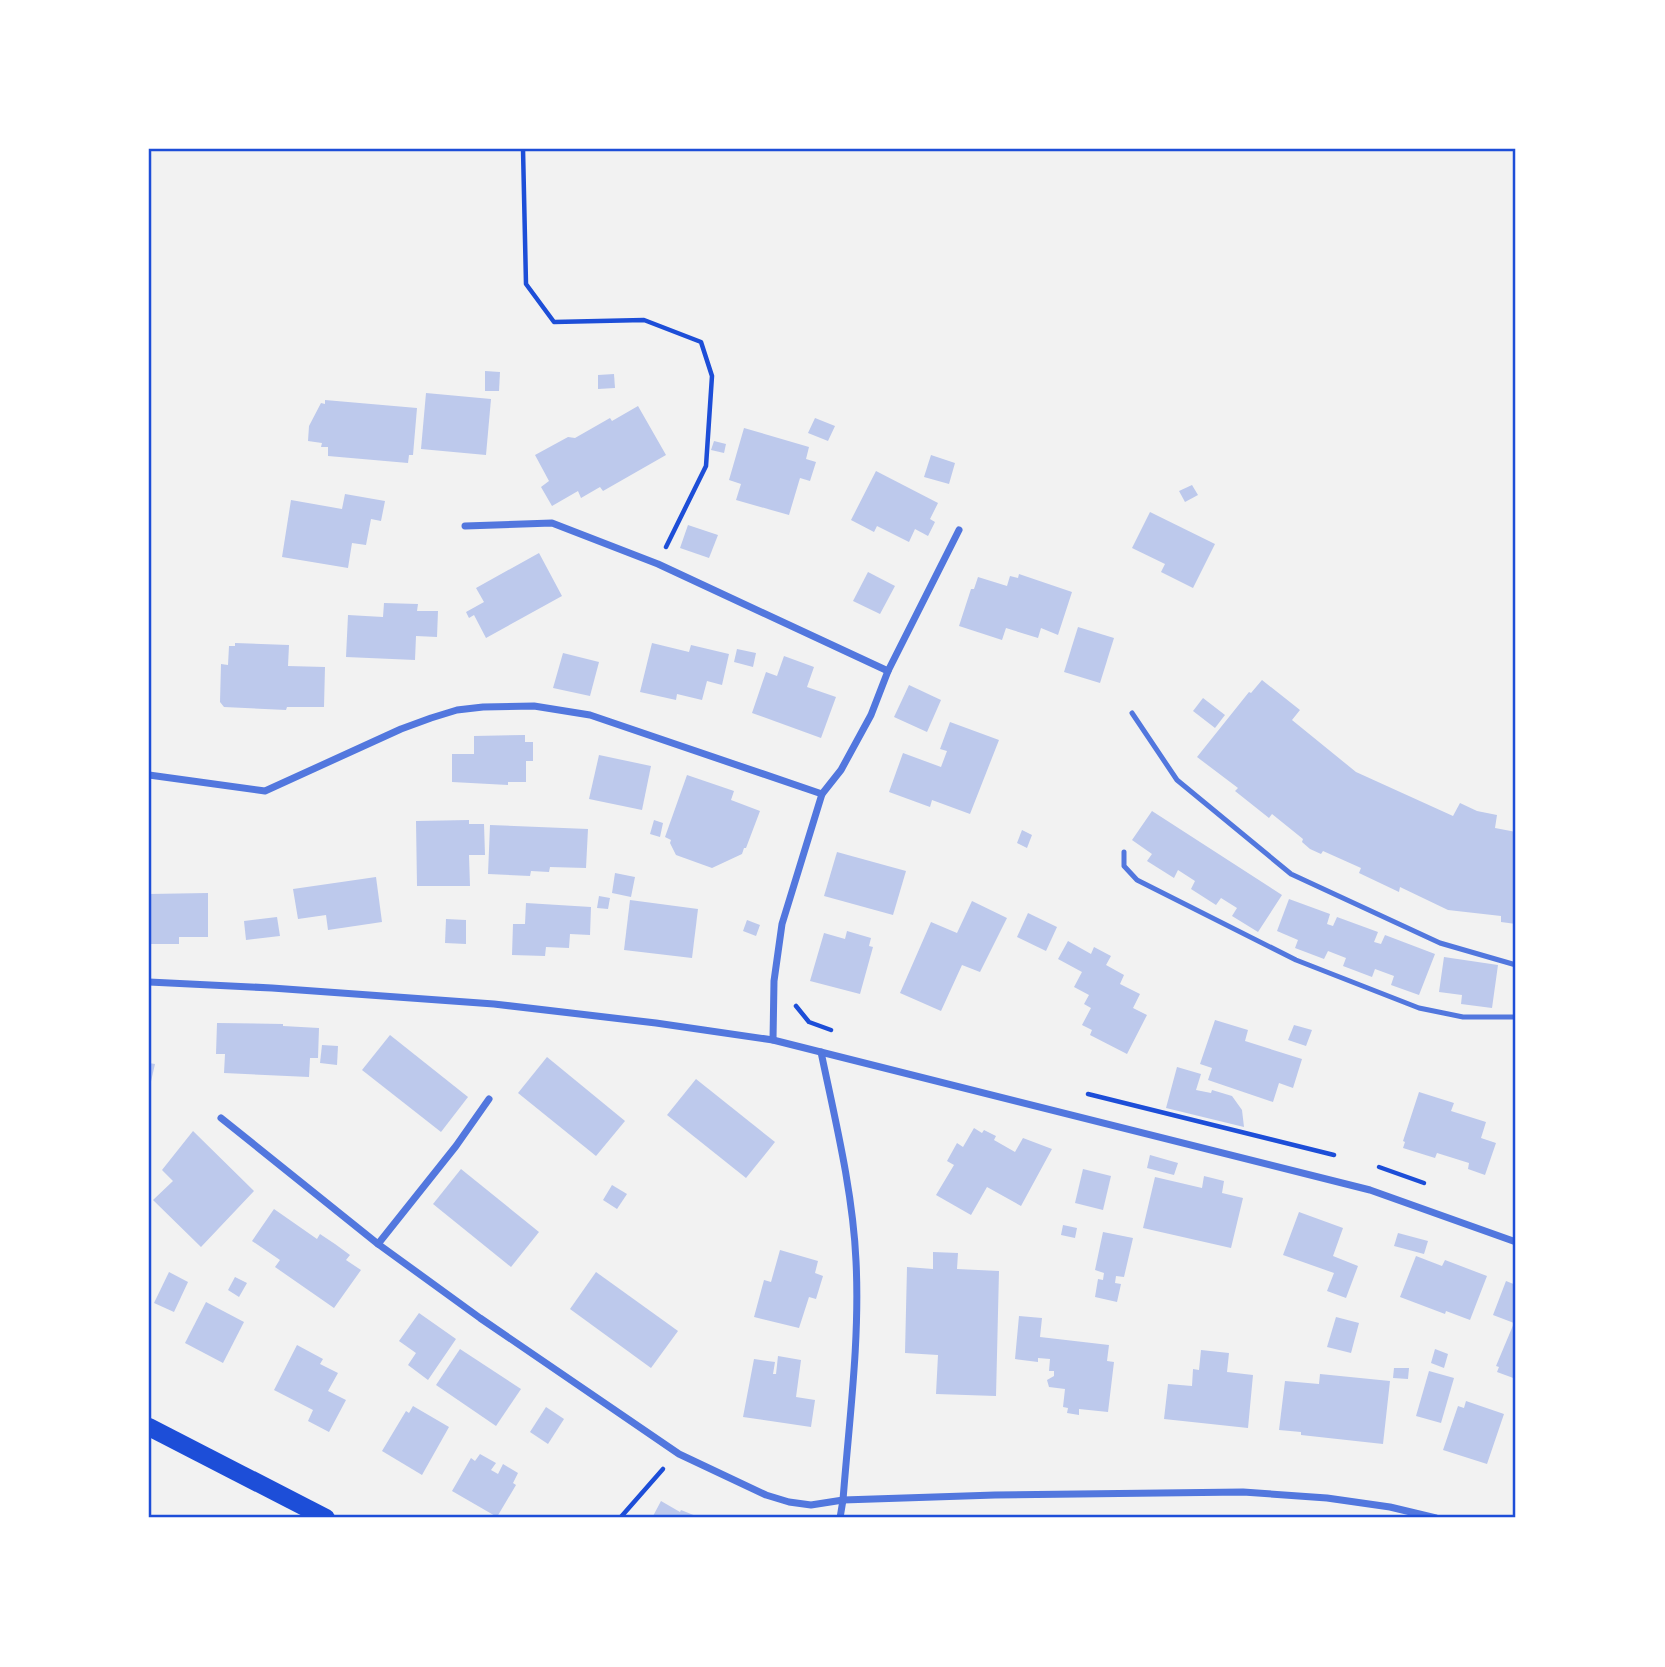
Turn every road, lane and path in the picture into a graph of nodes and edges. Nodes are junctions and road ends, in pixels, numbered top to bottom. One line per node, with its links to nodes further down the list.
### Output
1 (523, 149): 4 (path)
2 (465, 526): 4 (street)
3 (959, 530): 5 (street)
4 (658, 564): 5 (street)
5 (888, 671): 8 (street)
6 (1132, 713): 10 (lane)
7 (149, 775): 8 (street)
8 (822, 794): 13 (street)
9 (1124, 852): 12 (lane)
10 (1516, 965)
11 (149, 982): 13 (street)
12 (1516, 1017)
13 (773, 1040): 14 (street)
14 (821, 1052): 17 (street); 21 (street)
15 (489, 1099): 18 (street)
16 (221, 1118): 18 (street)
17 (1516, 1242)
18 (378, 1244): 20 (street)
19 (149, 1427): 22 (main road)
20 (679, 1454): 21 (street); 23 (path)
21 (844, 1500): 24 (street); 25 (street)
22 (326, 1518)
23 (620, 1518)
24 (840, 1518)
25 (1436, 1518)

